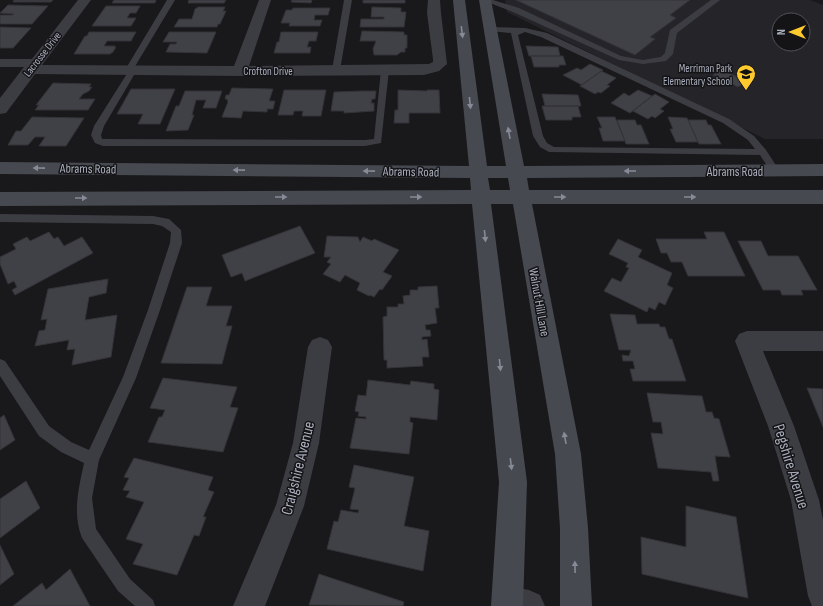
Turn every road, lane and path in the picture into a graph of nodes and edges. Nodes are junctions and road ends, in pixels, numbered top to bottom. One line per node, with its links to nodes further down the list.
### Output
1 (85, 0): 12 (street, Lacrosse Drive)
2 (171, 0): 13 (lane)
3 (265, 0): 16 (street)
4 (348, 0): 14 (lane)
5 (434, 0): 15 (street, Crofton Drive)
6 (459, 0): 22 (main road, one-way to 22)
7 (486, 0): 8 (lane); 9 (main road, Walnut Hill Lane)
8 (716, 0)
9 (490, 29): 10 (lane); 23 (main road, Walnut Hill Lane, one-way to 9)
10 (518, 30): 18 (lane); 18 (lane)
11 (0, 63): 12 (street, Crofton Drive)
12 (33, 66): 13 (street, Crofton Drive); 17 (street, Lacrosse Drive)
13 (131, 70): 15 (lane); 16 (street, Crofton Drive)
14 (336, 70): 15 (street, Crofton Drive); 16 (street, Crofton Drive)
15 (385, 70)
16 (240, 71)
17 (0, 109)
18 (763, 152): 20 (lane)
19 (0, 168): 22 (main road, Abrams Road, one-way to 19)
20 (774, 170): 21 (main road, Abrams Road); 23 (main road, Abrams Road, one-way to 23)
21 (823, 170)
22 (478, 172): 23 (main road, Abrams Road); 24 (main road)
23 (516, 172): 25 (main road, Walnut Hill Lane)
24 (481, 197): 25 (main road, Abrams Road); 27 (main road, Abrams Road, one-way to 24); 34 (main road, one-way to 34)
25 (521, 197): 26 (main road, Abrams Road, one-way to 26); 37 (main road, Walnut Hill Lane, one-way to 25)
26 (823, 197)
27 (0, 199)
28 (0, 218): 32 (lane)
29 (823, 341): 33 (street, Pegshire Avenue)
30 (320, 347): 36 (street, Craigshire Avenue)
31 (0, 365): 32 (lane)
32 (92, 459): 35 (lane)
33 (823, 596)
34 (515, 604)
35 (147, 606)
36 (249, 606)
37 (576, 606)

